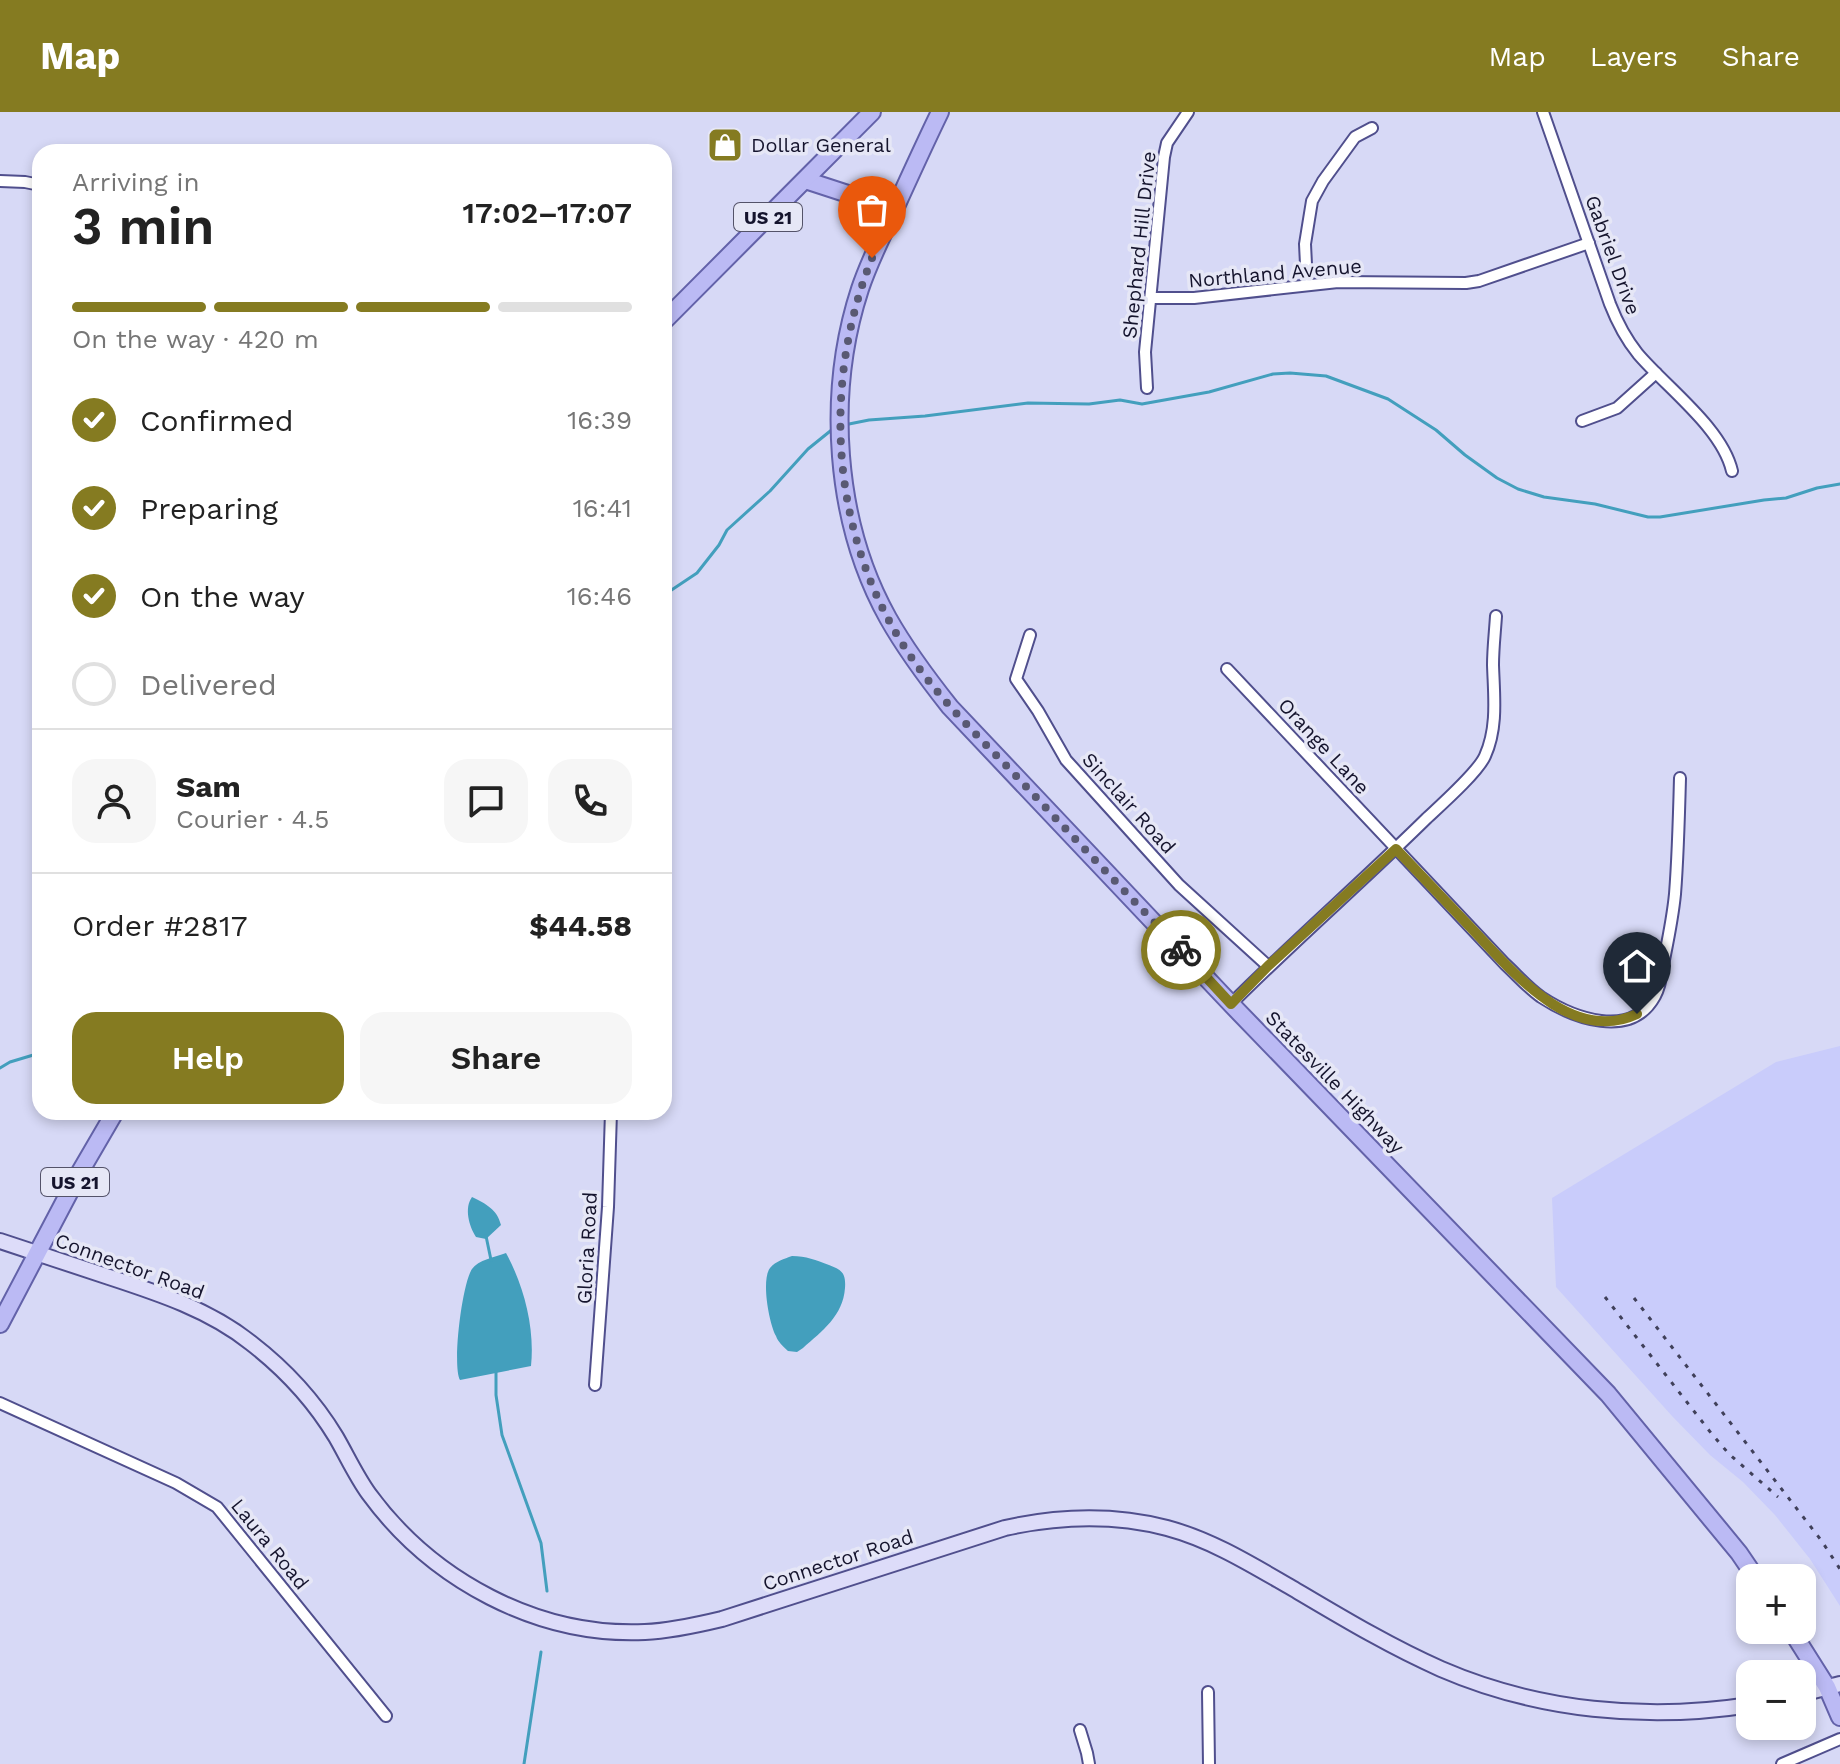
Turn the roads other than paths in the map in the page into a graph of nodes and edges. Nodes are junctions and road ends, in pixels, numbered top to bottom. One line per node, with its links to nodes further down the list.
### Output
1 (872, 112): 6 (main road, US 21)
2 (940, 112): 9 (main road, Statesville Highway)
3 (1188, 112): 12 (street, Shephard Hill Drive)
4 (1543, 112): 10 (street, Gabriel Drive)
5 (1372, 128): 11 (street)
6 (805, 180): 9 (main road); 13 (main road, US 21)
7 (0, 181): 8 (street)
8 (32, 183)
9 (894, 209): 24 (main road, Statesville Highway)
10 (1589, 243): 11 (street, Northland Avenue); 14 (street, Gabriel Drive)
11 (1307, 285): 12 (street, Northland Avenue)
12 (1151, 298): 15 (street, Shephard Hill Drive)
13 (672, 313)
14 (1656, 373): 16 (street); 17 (street, Gabriel Drive)
15 (1147, 388)
16 (1582, 421)
17 (1732, 471)
18 (1496, 616): 22 (street)
19 (1030, 635): 23 (street, Sinclair Road)
20 (1227, 669): 22 (street, Orange Lane)
21 (1680, 778): 22 (street, Orange Lane)
22 (1396, 849): 23 (street)
23 (1268, 966): 24 (street)
24 (1231, 1004): 32 (main road, Statesville Highway)
25 (111, 1120): 28 (main road, US 21)
26 (611, 1120): 30 (street, Gloria Road)
27 (0, 1241): 28 (street, Connector Road)
28 (37, 1253): 29 (main road, US 21); 36 (street, Connector Road)
29 (0, 1324)
30 (595, 1385)
31 (0, 1403): 37 (street, Laura Road)
32 (1746, 1564)
33 (1802, 1644): 34 (main road)
34 (1834, 1686): 38 (main road)
35 (1208, 1692): 42 (street)
36 (1736, 1707)
37 (386, 1716)
38 (1840, 1717)
39 (1080, 1730): 41 (street)
40 (1840, 1739): 43 (street)
41 (1089, 1764)
42 (1209, 1764)
43 (1782, 1764)

